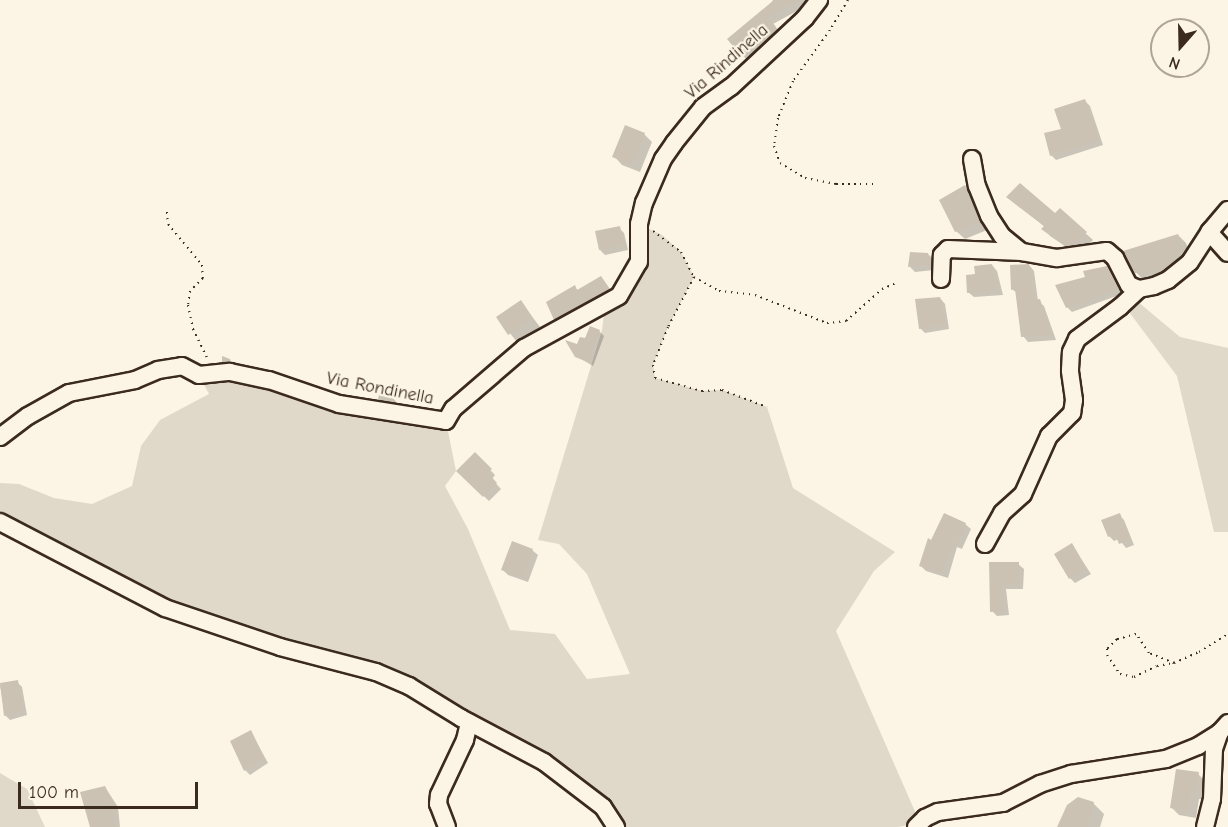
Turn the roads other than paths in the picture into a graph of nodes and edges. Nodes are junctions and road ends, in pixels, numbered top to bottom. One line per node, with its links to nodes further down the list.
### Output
1 (819, 0): 4 (street, Via Rindinella)
2 (972, 159): 6 (street)
3 (1228, 210): 5 (street)
4 (639, 224): 10 (street, Via Rondinella)
5 (1209, 232): 7 (street); 9 (street)
6 (1022, 252): 8 (street); 9 (street)
7 (1228, 253)
8 (941, 279)
9 (1139, 289): 12 (street)
10 (0, 437)
11 (0, 522): 13 (street)
12 (985, 544)
13 (469, 722): 16 (street); 17 (street)
14 (1224, 728): 15 (street); 18 (street)
15 (915, 825)
16 (447, 827)
17 (616, 827)
18 (1205, 827)

